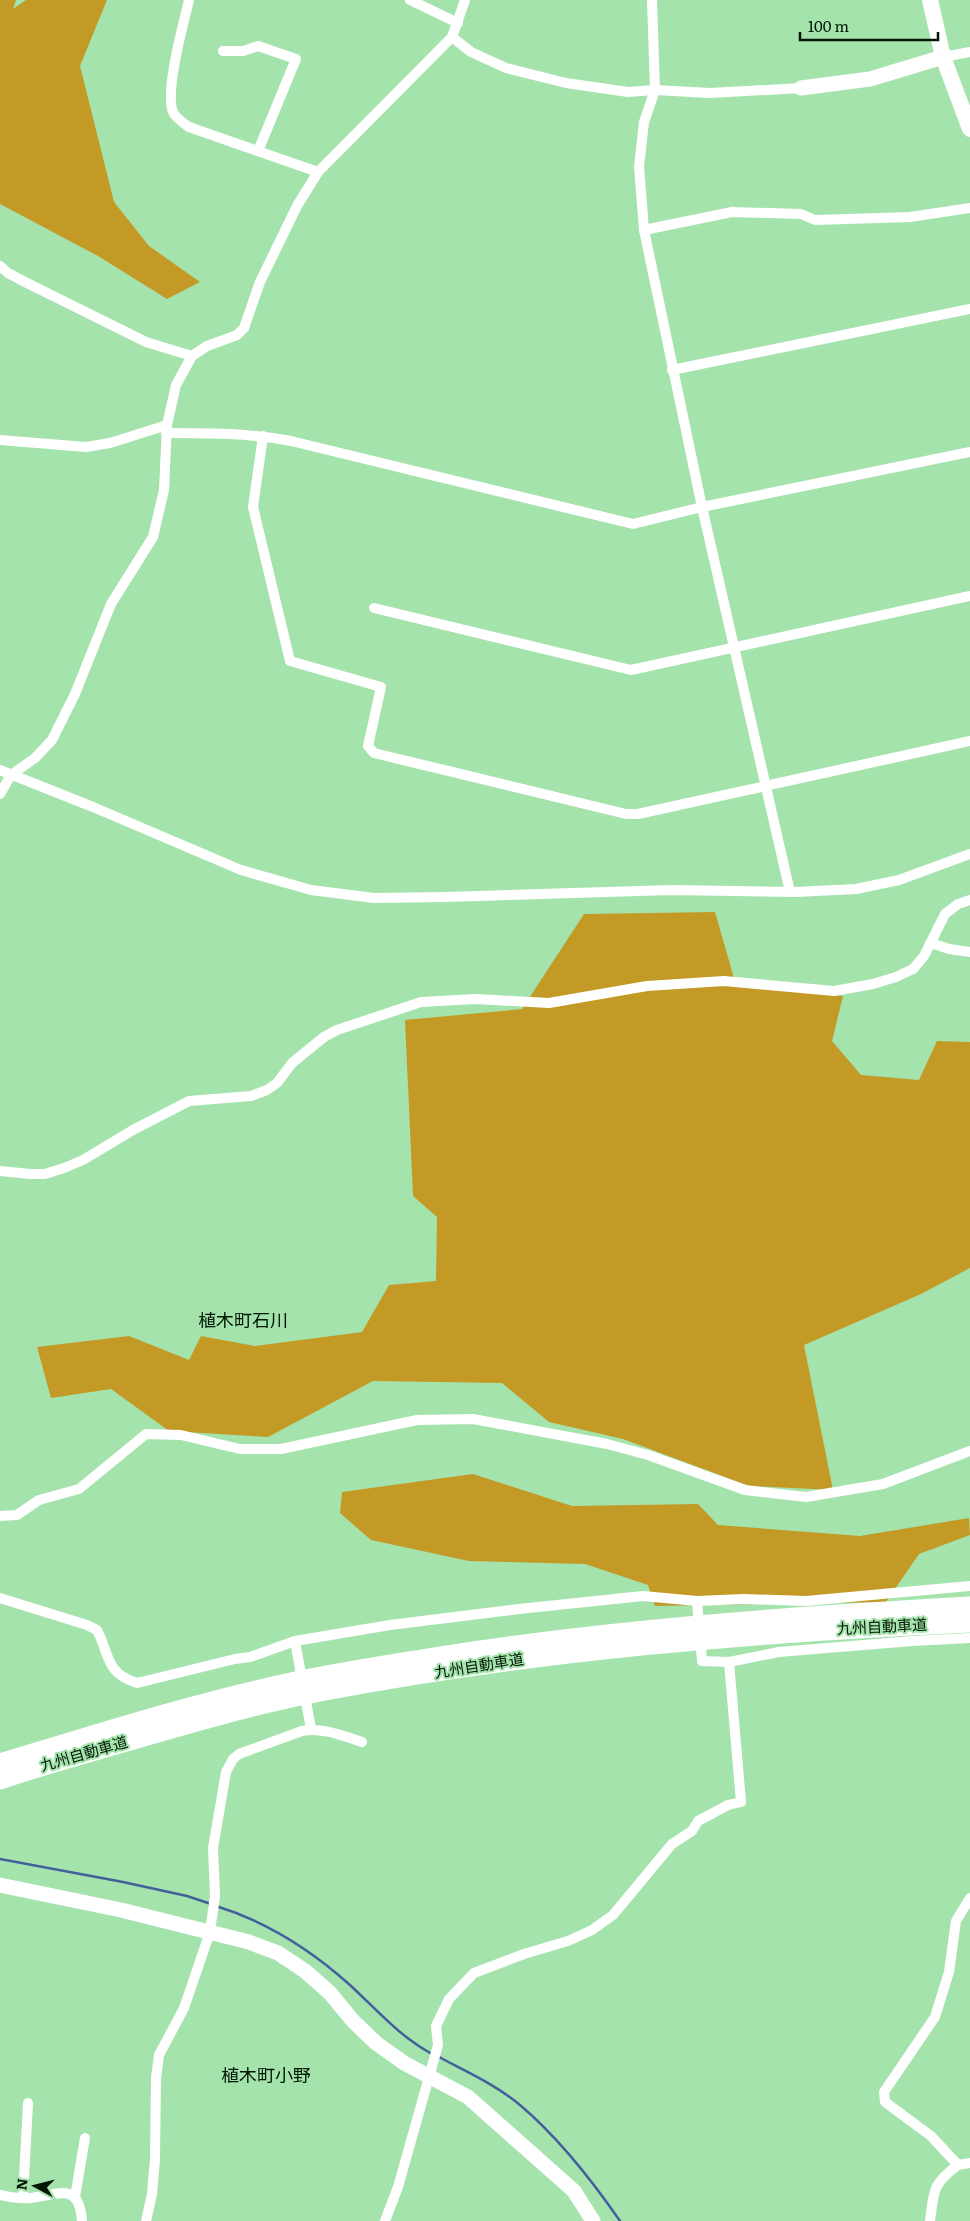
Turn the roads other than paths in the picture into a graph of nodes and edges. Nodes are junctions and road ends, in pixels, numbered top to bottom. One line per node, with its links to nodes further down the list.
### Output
1 (189, 0): 14 (street)
2 (410, 0): 6 (street)
3 (465, 0): 6 (street)
4 (652, 0): 12 (street)
5 (930, 0): 10 (main road)
6 (458, 23): 7 (street)
7 (452, 37): 12 (street); 15 (street)
8 (223, 51): 14 (street)
9 (970, 52): 10 (street)
10 (943, 58): 11 (street); 13 (main road)
11 (801, 88): 12 (street)
12 (655, 90): 17 (street)
13 (970, 129)
14 (258, 151): 15 (street)
15 (318, 172): 20 (street)
16 (970, 208): 17 (street)
17 (644, 230): 21 (street)
18 (0, 266): 20 (street)
19 (970, 309): 21 (street)
20 (192, 356): 22 (street)
21 (672, 370): 26 (street)
22 (167, 429): 23 (street); 24 (street); 32 (street)
23 (263, 436): 26 (street); 33 (street)
24 (0, 440)
25 (970, 452): 26 (street)
26 (702, 507): 29 (street)
27 (970, 596): 29 (street)
28 (374, 608): 29 (street)
29 (735, 647): 33 (street)
30 (970, 741): 33 (street)
31 (0, 770): 32 (street)
32 (11, 775): 34 (street); 36 (street)
33 (766, 787): 36 (street)
34 (0, 794)
35 (970, 854): 36 (street)
36 (790, 892)
37 (970, 900): 38 (street)
38 (931, 943): 39 (street); 40 (street)
39 (970, 952)
40 (0, 1171)
41 (970, 1451): 42 (street)
42 (0, 1516)
43 (970, 1586): 45 (street)
44 (0, 1598): 49 (street)
45 (697, 1601): 49 (street); 50 (street)
46 (970, 1606): 53 (highway, 九州自動車道)
47 (970, 1623): 54 (highway, 九州自動車道)
48 (970, 1638): 50 (street)
49 (295, 1641): 51 (street)
50 (729, 1662): 58 (street)
51 (311, 1729): 52 (street); 57 (street)
52 (362, 1742)
53 (0, 1763)
54 (0, 1780)
55 (0, 1885): 57 (street)
56 (970, 1898): 62 (street)
57 (211, 1925): 58 (street); 67 (street)
58 (431, 2071): 68 (street); 69 (street)
59 (28, 2103): 64 (street)
60 (85, 2138): 65 (street)
61 (970, 2163): 62 (street)
62 (958, 2166): 70 (street)
63 (0, 2195): 64 (street)
64 (23, 2197): 65 (street)
65 (75, 2197): 66 (street)
66 (82, 2221)
67 (146, 2221)
68 (385, 2221)
69 (593, 2221)
70 (930, 2221)

